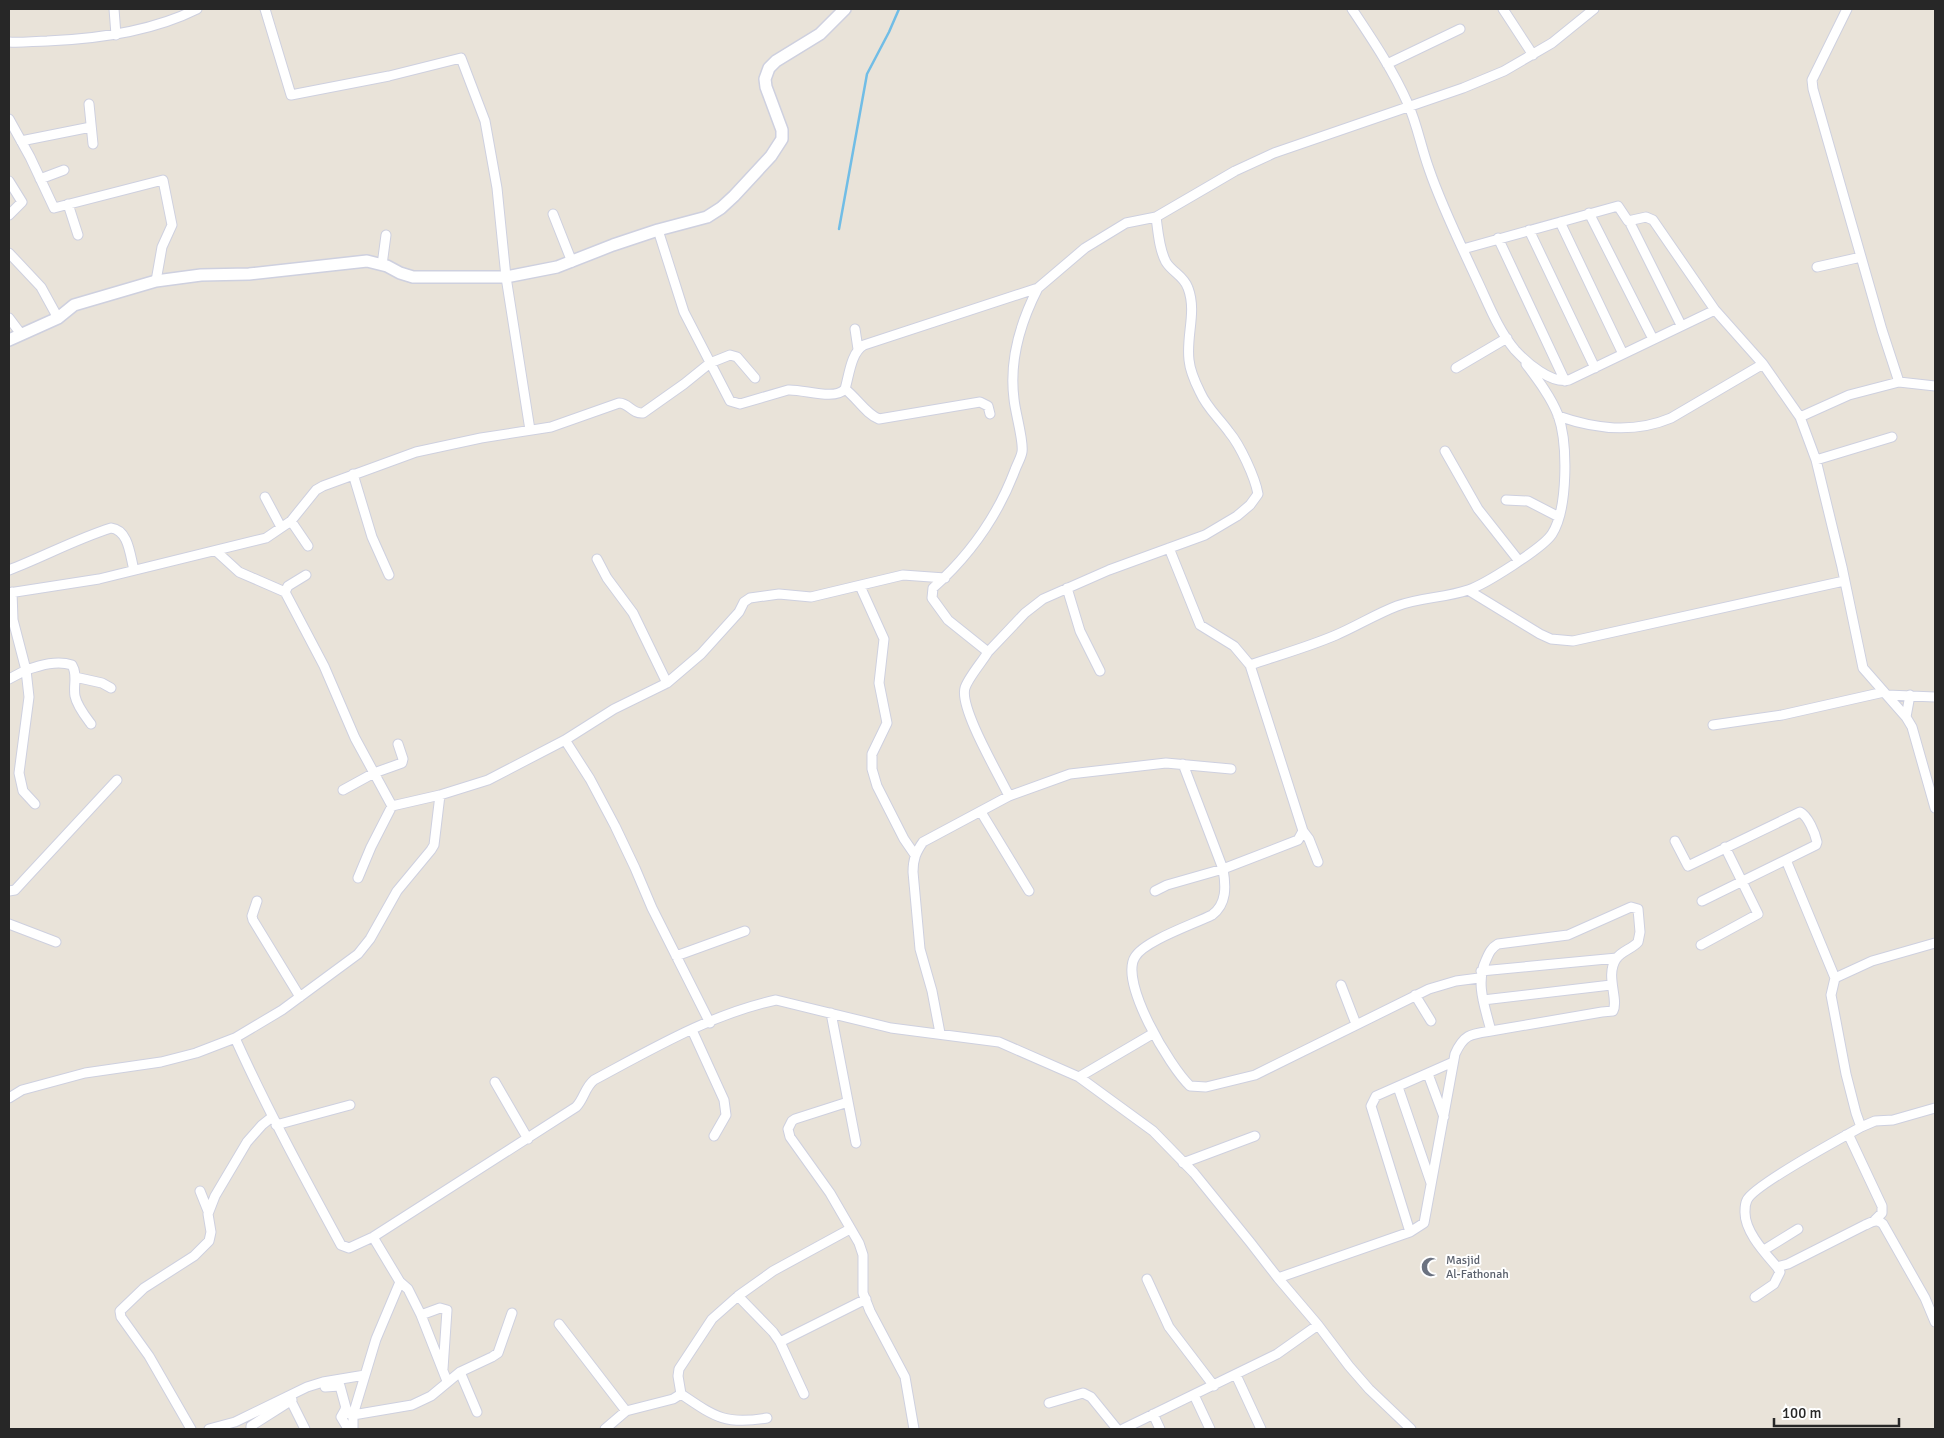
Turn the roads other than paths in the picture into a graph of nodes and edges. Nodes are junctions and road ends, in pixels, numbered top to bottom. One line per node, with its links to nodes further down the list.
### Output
1 (114, 9): 10 (street)
2 (197, 9): 10 (street)
3 (265, 9): 41 (street)
4 (846, 9): 30 (street)
5 (1352, 9): 13 (street)
6 (1503, 9): 12 (street)
7 (1594, 9): 12 (street)
8 (1848, 9): 37 (street)
9 (1460, 29): 13 (street)
10 (116, 35): 11 (street)
11 (9, 42)
12 (1533, 55): 15 (street)
13 (1387, 64): 15 (street)
14 (88, 104): 17 (street)
15 (1408, 105): 27 (street); 35 (street)
16 (9, 119): 18 (street)
17 (91, 127): 18 (street); 19 (street)
18 (21, 140): 21 (street)
19 (93, 144)
20 (64, 170): 21 (street)
21 (40, 179): 23 (street)
22 (9, 181): 26 (street)
23 (68, 204): 32 (street); 42 (street)
24 (1589, 213): 28 (street); 29 (street); 51 (street)
25 (553, 214): 38 (street)
26 (9, 215)
27 (1156, 217): 43 (street); 79 (street)
28 (1629, 221): 44 (street); 47 (street)
29 (1560, 222): 31 (street); 55 (street)
30 (658, 230): 38 (street); 56 (street)
31 (1529, 230): 34 (street); 59 (street)
32 (78, 235)
33 (386, 235): 39 (street)
34 (1498, 238): 35 (street); 61 (street)
35 (1463, 249): 50 (street)
36 (9, 253): 46 (street)
37 (1861, 258): 40 (street); 62 (street)
38 (572, 262): 41 (street)
39 (382, 265): 41 (street); 42 (street)
40 (1817, 267)
41 (506, 277): 68 (street)
42 (156, 281): 46 (street)
43 (1038, 288): 53 (street); 87 (street)
44 (1715, 310): 47 (street); 57 (street)
45 (9, 318): 49 (street)
46 (58, 318): 49 (street)
47 (1681, 325): 51 (street)
48 (855, 329): 53 (street)
49 (21, 334): 52 (street)
50 (1507, 338): 54 (street); 58 (street)
51 (1653, 339): 55 (street)
52 (9, 340)
53 (858, 349): 64 (street)
54 (1519, 354): 61 (street); 66 (street)
55 (1623, 354): 59 (street)
56 (710, 363): 60 (street); 64 (street); 68 (street)
57 (1763, 364): 66 (street); 67 (street)
58 (1456, 368)
59 (1595, 368): 61 (street)
60 (755, 378)
61 (1565, 381)
62 (1899, 382): 63 (street); 67 (street)
63 (1935, 386)
64 (845, 390): 65 (street)
65 (990, 414)
66 (1558, 416): 75 (street)
67 (1800, 416): 71 (street)
68 (530, 430): 72 (street)
69 (1892, 437): 71 (street)
70 (1445, 451): 82 (street)
71 (1816, 460): 88 (street)
72 (353, 474): 76 (street); 86 (street)
73 (266, 497): 77 (street)
74 (1506, 500): 75 (street)
75 (1559, 516): 82 (street)
76 (291, 521): 77 (street); 78 (street)
77 (281, 527): 80 (street)
78 (308, 546)
79 (1169, 548): 90 (street); 95 (street)
80 (216, 551): 84 (street); 93 (street)
81 (597, 559): 100 (street)
82 (1519, 561): 91 (street)
83 (9, 570): 84 (street)
84 (134, 570): 92 (street)
85 (306, 575): 93 (street)
86 (388, 575)
87 (945, 578): 89 (street); 94 (street)
88 (1844, 581): 91 (street); 102 (street)
89 (860, 586): 100 (street); 124 (street)
90 (1067, 588): 94 (street); 97 (street)
91 (1468, 590): 95 (street)
92 (10, 592): 96 (street)
93 (285, 592): 112 (street)
94 (988, 652): 116 (street)
95 (1250, 665): 121 (street)
96 (26, 670): 98 (street); 99 (street); 117 (street)
97 (1100, 671)
98 (75, 677): 101 (street); 106 (street)
99 (9, 679)
100 (667, 683): 108 (street)
101 (111, 688)
102 (1885, 694): 103 (street); 105 (street); 107 (street)
103 (1910, 695): 104 (street); 105 (street)
104 (1935, 697)
105 (1906, 717): 119 (street)
106 (91, 724)
107 (1713, 725)
108 (565, 740): 115 (street); 140 (street)
109 (398, 744): 112 (street)
110 (1183, 764): 111 (street); 116 (street); 127 (street)
111 (1231, 769)
112 (374, 773): 114 (street); 118 (street)
113 (117, 780): 130 (street)
114 (343, 790)
115 (440, 795): 118 (street); 147 (street)
116 (1009, 796): 120 (street)
117 (35, 804)
118 (392, 806): 128 (street)
119 (1935, 808)
120 (981, 812): 124 (street); 131 (street)
121 (1303, 831): 126 (street); 127 (street)
122 (1675, 840): 123 (street)
123 (1725, 847): 125 (street); 129 (street)
124 (915, 855): 155 (street)
125 (1786, 860): 129 (street); 143 (street)
126 (1318, 862)
127 (1223, 869): 132 (street); 156 (street)
128 (358, 878)
129 (1742, 881): 134 (street); 139 (street)
130 (9, 891)
131 (1029, 891)
132 (1155, 891)
133 (257, 901): 147 (street)
134 (1702, 901)
135 (9, 924): 137 (street)
136 (745, 931): 140 (street)
137 (56, 942)
138 (1935, 943): 143 (street)
139 (1701, 945)
140 (676, 956): 151 (street)
141 (1617, 958): 142 (street); 142 (street); 145 (street)
142 (1480, 974): 146 (street); 148 (street)
143 (1835, 978): 169 (street)
144 (1341, 985): 152 (street)
145 (1612, 985): 148 (street); 154 (street)
146 (1415, 995): 150 (street); 152 (street)
147 (300, 997): 157 (street)
148 (1483, 1000): 154 (street)
149 (831, 1013): 151 (street); 155 (street); 164 (street)
150 (1431, 1021)
151 (710, 1023): 153 (street)
152 (1356, 1024): 156 (street)
153 (692, 1030): 171 (street); 173 (street)
154 (1491, 1030): 158 (street)
155 (940, 1033): 160 (street)
156 (1154, 1033): 160 (street)
157 (235, 1038): 163 (street); 168 (street)
158 (1453, 1062): 159 (street); 167 (street)
159 (1428, 1074): 162 (street); 167 (street)
160 (1079, 1077): 175 (street)
161 (495, 1082): 173 (street)
162 (1398, 1087): 176 (street); 182 (street)
163 (9, 1098)
164 (848, 1102): 174 (street); 180 (street)
165 (350, 1105): 168 (street)
166 (1935, 1108): 169 (street)
167 (1444, 1117): 176 (street)
168 (274, 1121): 178 (street); 183 (street)
169 (1861, 1127): 170 (street)
170 (1846, 1135): 179 (street); 184 (street)
171 (714, 1136)
172 (1255, 1136): 175 (street)
173 (528, 1139): 183 (street)
174 (856, 1143)
175 (1183, 1163): 186 (street)
176 (1432, 1185): 182 (street)
177 (200, 1191): 178 (street)
178 (208, 1211): 216 (street)
179 (1875, 1220): 185 (street); 194 (street)
180 (850, 1229): 189 (street); 191 (street)
181 (1798, 1229): 184 (street)
182 (1410, 1232): 186 (street)
183 (373, 1237): 188 (street)
184 (1764, 1250): 185 (street)
185 (1777, 1267): 190 (street)
186 (1278, 1278): 196 (street)
187 (1147, 1279): 203 (street)
188 (400, 1282): 193 (street); 200 (street)
189 (738, 1296): 197 (street); 204 (street)
190 (1755, 1297)
191 (866, 1299): 197 (street); 221 (street)
192 (512, 1313): 199 (street)
193 (420, 1315): 198 (street); 198 (street)
194 (1935, 1322)
195 (559, 1324): 210 (street)
196 (1318, 1325): 201 (street); 227 (street)
197 (780, 1342): 205 (street)
198 (443, 1369): 202 (street)
199 (460, 1372): 202 (street); 211 (street)
200 (365, 1375): 213 (street); 217 (street)
201 (1236, 1375): 203 (street); 226 (street)
202 (447, 1381): 213 (street)
203 (1214, 1386): 206 (street)
204 (681, 1394): 210 (street); 214 (street)
205 (804, 1394)
206 (1194, 1395): 212 (street); 225 (street)
207 (291, 1401): 209 (street); 218 (street); 219 (street)
208 (1049, 1403): 222 (street)
209 (344, 1410): 213 (street); 215 (street)
210 (626, 1411): 220 (street)
211 (478, 1412)
212 (1153, 1414): 223 (street); 224 (street)
213 (354, 1415): 215 (street)
214 (767, 1418)
215 (350, 1428)
216 (191, 1429)
217 (209, 1429)
218 (251, 1429)
219 (306, 1429)
220 (605, 1429)
221 (914, 1429)
222 (1116, 1429)
223 (1123, 1429)
224 (1160, 1429)
225 (1210, 1429)
226 (1261, 1429)
227 (1411, 1429)

